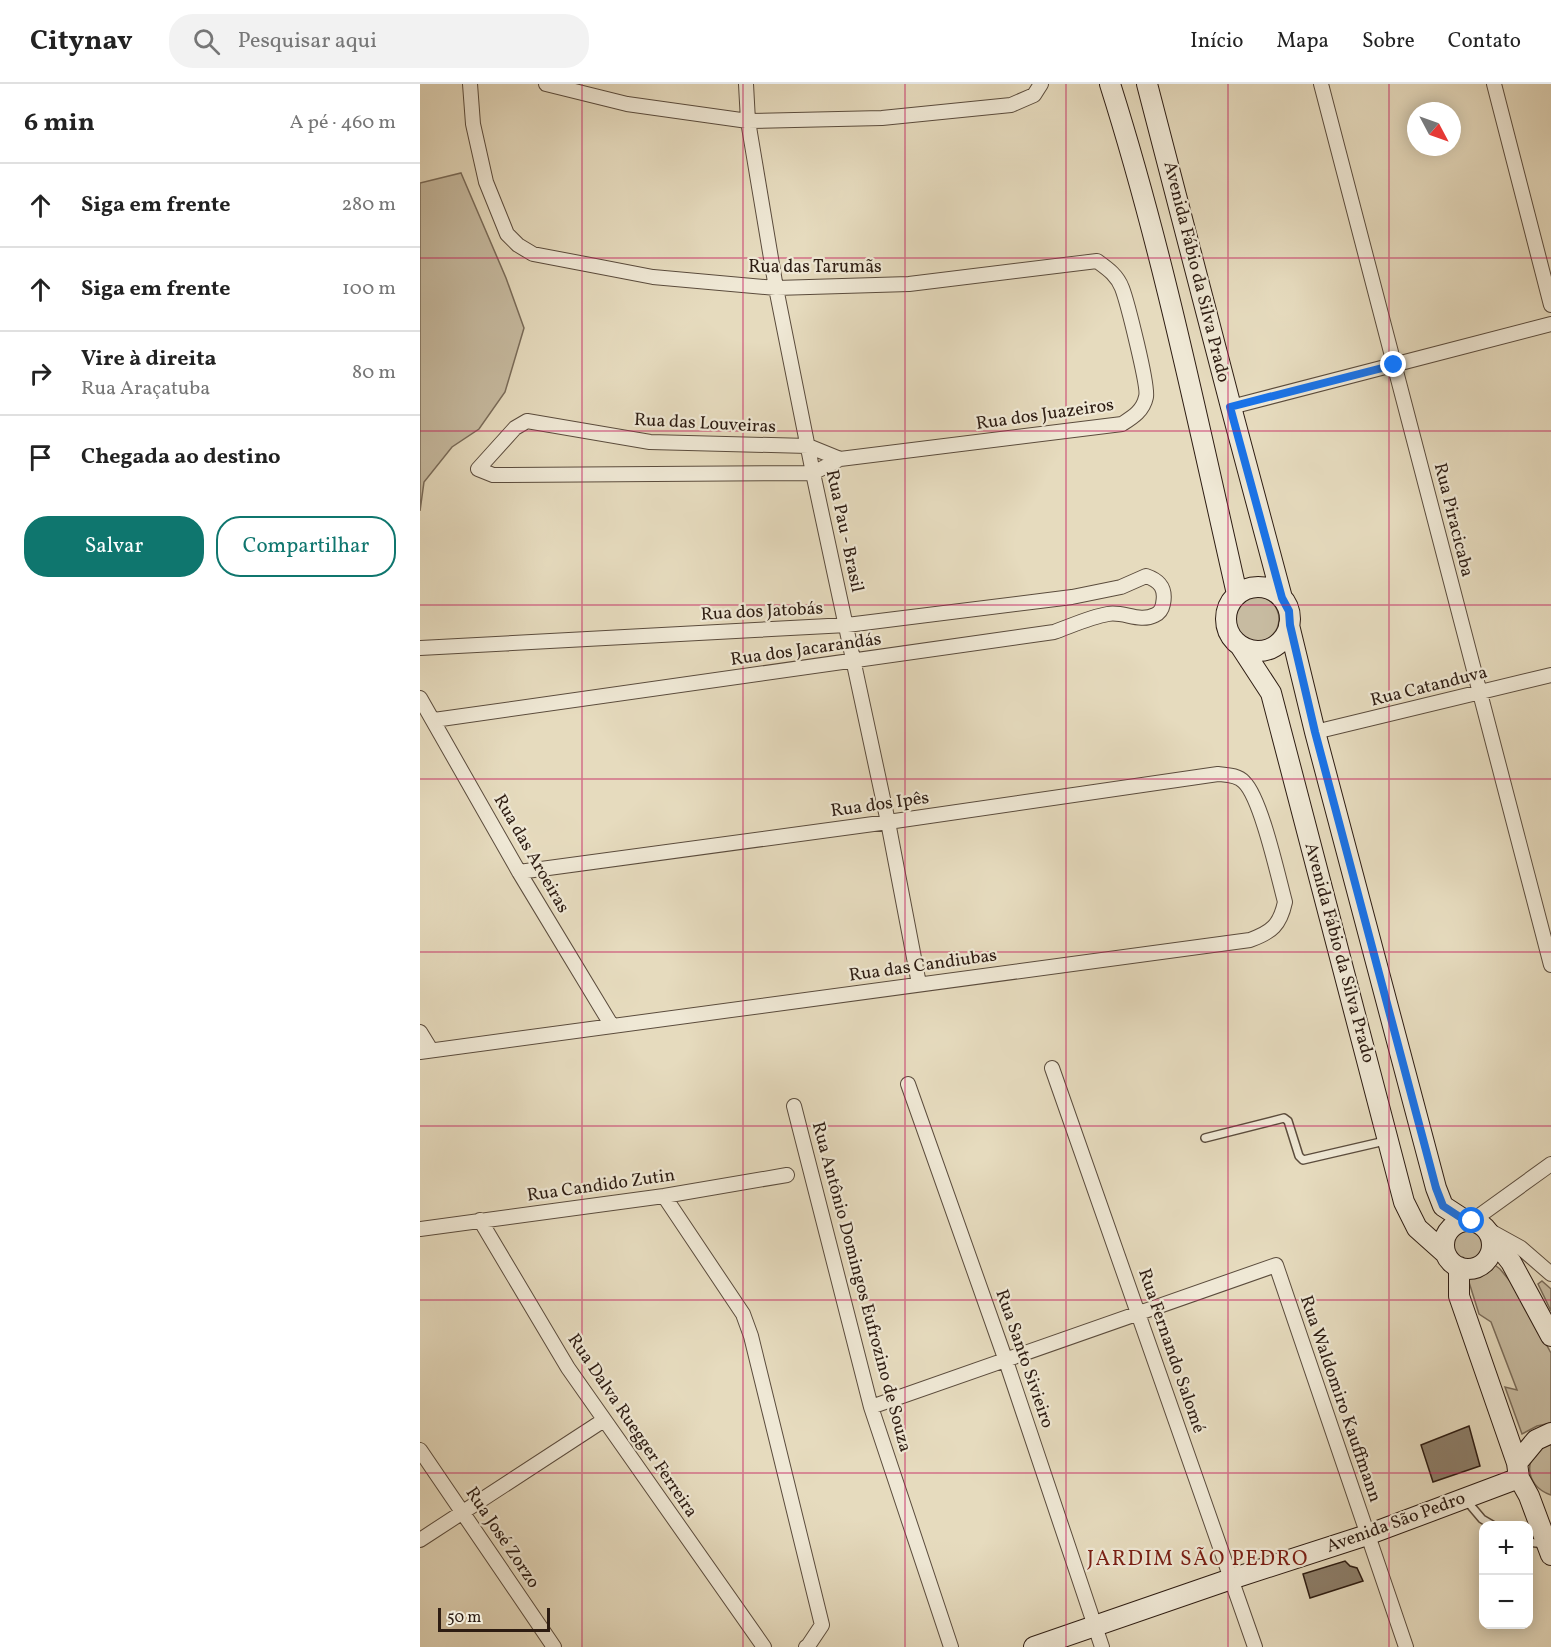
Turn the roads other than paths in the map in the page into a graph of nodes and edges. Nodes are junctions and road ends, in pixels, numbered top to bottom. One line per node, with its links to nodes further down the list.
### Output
1 (470, 84): 11 (street, Rua das Tarumãs)
2 (546, 84): 9 (street)
3 (746, 84): 9 (street, Rua Pau - Brasil)
4 (1041, 84): 9 (street)
5 (1110, 84): 21 (main road, Avenida Fábio da Silva Prado)
6 (1147, 84): 15 (main road, Avenida Fábio da Silva Prado)
7 (1321, 84): 14 (street, Rua Piracicaba)
8 (1494, 84): 12 (street)
9 (748, 121): 11 (street, Rua Pau - Brasil)
10 (1112, 272): 11 (street, Rua das Tarumãs); 17 (street, Rua dos Juazeiros)
11 (776, 288): 16 (street, Rua Pau - Brasil)
12 (1551, 305)
13 (1551, 324): 14 (street)
14 (1394, 365): 15 (street); 29 (street, Rua Piracicaba)
15 (1230, 407): 22 (main road, Avenida Fábio da Silva Prado)
16 (808, 446): 17 (street, Rua dos Juazeiros); 18 (street, Rua das Louveiras); 19 (street, Rua Pau - Brasil)
17 (840, 459): 19 (street, Rua dos Juazeiros)
18 (478, 469): 19 (street, Rua dos Juazeiros)
19 (813, 473): 23 (street, Rua Pau - Brasil)
20 (1165, 593): 23 (street, Rua dos Jatobás); 27 (street, Rua dos Jacarandás)
21 (1237, 594): 22 (main road); 25 (main road)
22 (1282, 598): 24 (main road)
23 (847, 625): 26 (street, Rua dos Jatobás); 27 (street, Rua Pau - Brasil)
24 (1290, 625): 25 (main road); 32 (main road, Avenida Fábio da Silva Prado)
25 (1241, 647): 45 (main road, Avenida Fábio da Silva Prado)
26 (420, 648)
27 (854, 662): 31 (street, Rua dos Jacarandás); 34 (street, Rua Pau - Brasil)
28 (1551, 675): 29 (street, Rua Catanduva)
29 (1479, 693): 32 (street, Rua Catanduva); 36 (street, Rua Piracicaba)
30 (420, 698): 31 (street, Rua das Aroeiras)
31 (434, 720): 35 (street, Rua das Aroeiras)
32 (1315, 732): 50 (main road, Avenida Fábio da Silva Prado)
33 (1244, 782): 34 (street, Rua dos Ipês); 37 (street, Rua das Candiubas)
34 (888, 822): 35 (street, Rua dos Ipês); 37 (street, Rua Pau - Brasil)
35 (519, 872): 38 (street, Rua das Aroeiras)
36 (1551, 964)
37 (919, 984): 38 (street, Rua das Candiubas)
38 (612, 1026): 40 (street, Rua das Candiubas)
39 (420, 1032): 40 (street)
40 (426, 1051)
41 (1052, 1068): 54 (street, Rua Fernando Salomé)
42 (908, 1084): 56 (street, Rua Santo Sivieiro)
43 (794, 1106): 57 (street, Rua Antônio Domingos Eufrozino de Souza)
44 (1205, 1138): 45 (lane)
45 (1388, 1141): 52 (main road, Avenida Fábio da Silva Prado)
46 (1551, 1164): 50 (street)
47 (787, 1175): 48 (street, Rua Candido Zutin)
48 (664, 1196): 49 (street, Rua Candido Zutin); 74 (street)
49 (480, 1220): 51 (street, Rua Candido Zutin); 58 (street, Rua Dalva Ruegger Ferreira)
50 (1479, 1227): 52 (main road); 52 (main road); 53 (street); 55 (main road, Avenida Fábio da Silva Prado)
51 (420, 1229)
52 (1452, 1260): 61 (main road)
53 (1551, 1274)
54 (1139, 1313): 56 (street); 67 (street, Rua Waldomiro Kauffmann); 70 (street, Rua Fernando Salomé)
55 (1551, 1336)
56 (1006, 1361): 57 (street); 71 (street, Rua Santo Sivieiro)
57 (871, 1407): 75 (street, Rua Antônio Domingos Eufrozino de Souza)
58 (604, 1420): 65 (street); 73 (street, Rua Dalva Ruegger Ferreira)
59 (1551, 1433): 61 (main road)
60 (420, 1450): 65 (street, Rua José Zorzo)
61 (1518, 1470): 62 (main road); 63 (main road, Avenida São Pedro)
62 (1529, 1496): 64 (main road); 69 (main road)
63 (1464, 1499): 66 (lane); 67 (main road, Avenida São Pedro)
64 (1551, 1504)
65 (462, 1512): 68 (street); 72 (street, Rua José Zorzo)
66 (1485, 1521)
67 (1367, 1535): 70 (main road, Avenida São Pedro); 79 (street, Rua Waldomiro Kauffmann)
68 (420, 1540)
69 (1542, 1547)
70 (1232, 1579): 71 (main road, Avenida São Pedro); 78 (street, Rua Fernando Salomé)
71 (1095, 1627): 76 (main road, Avenida São Pedro); 77 (street, Rua Santo Sivieiro)
72 (554, 1647)
73 (764, 1647)
74 (806, 1647)
75 (951, 1647)
76 (1034, 1647)
77 (1102, 1647)
78 (1255, 1647)
79 (1406, 1647)

